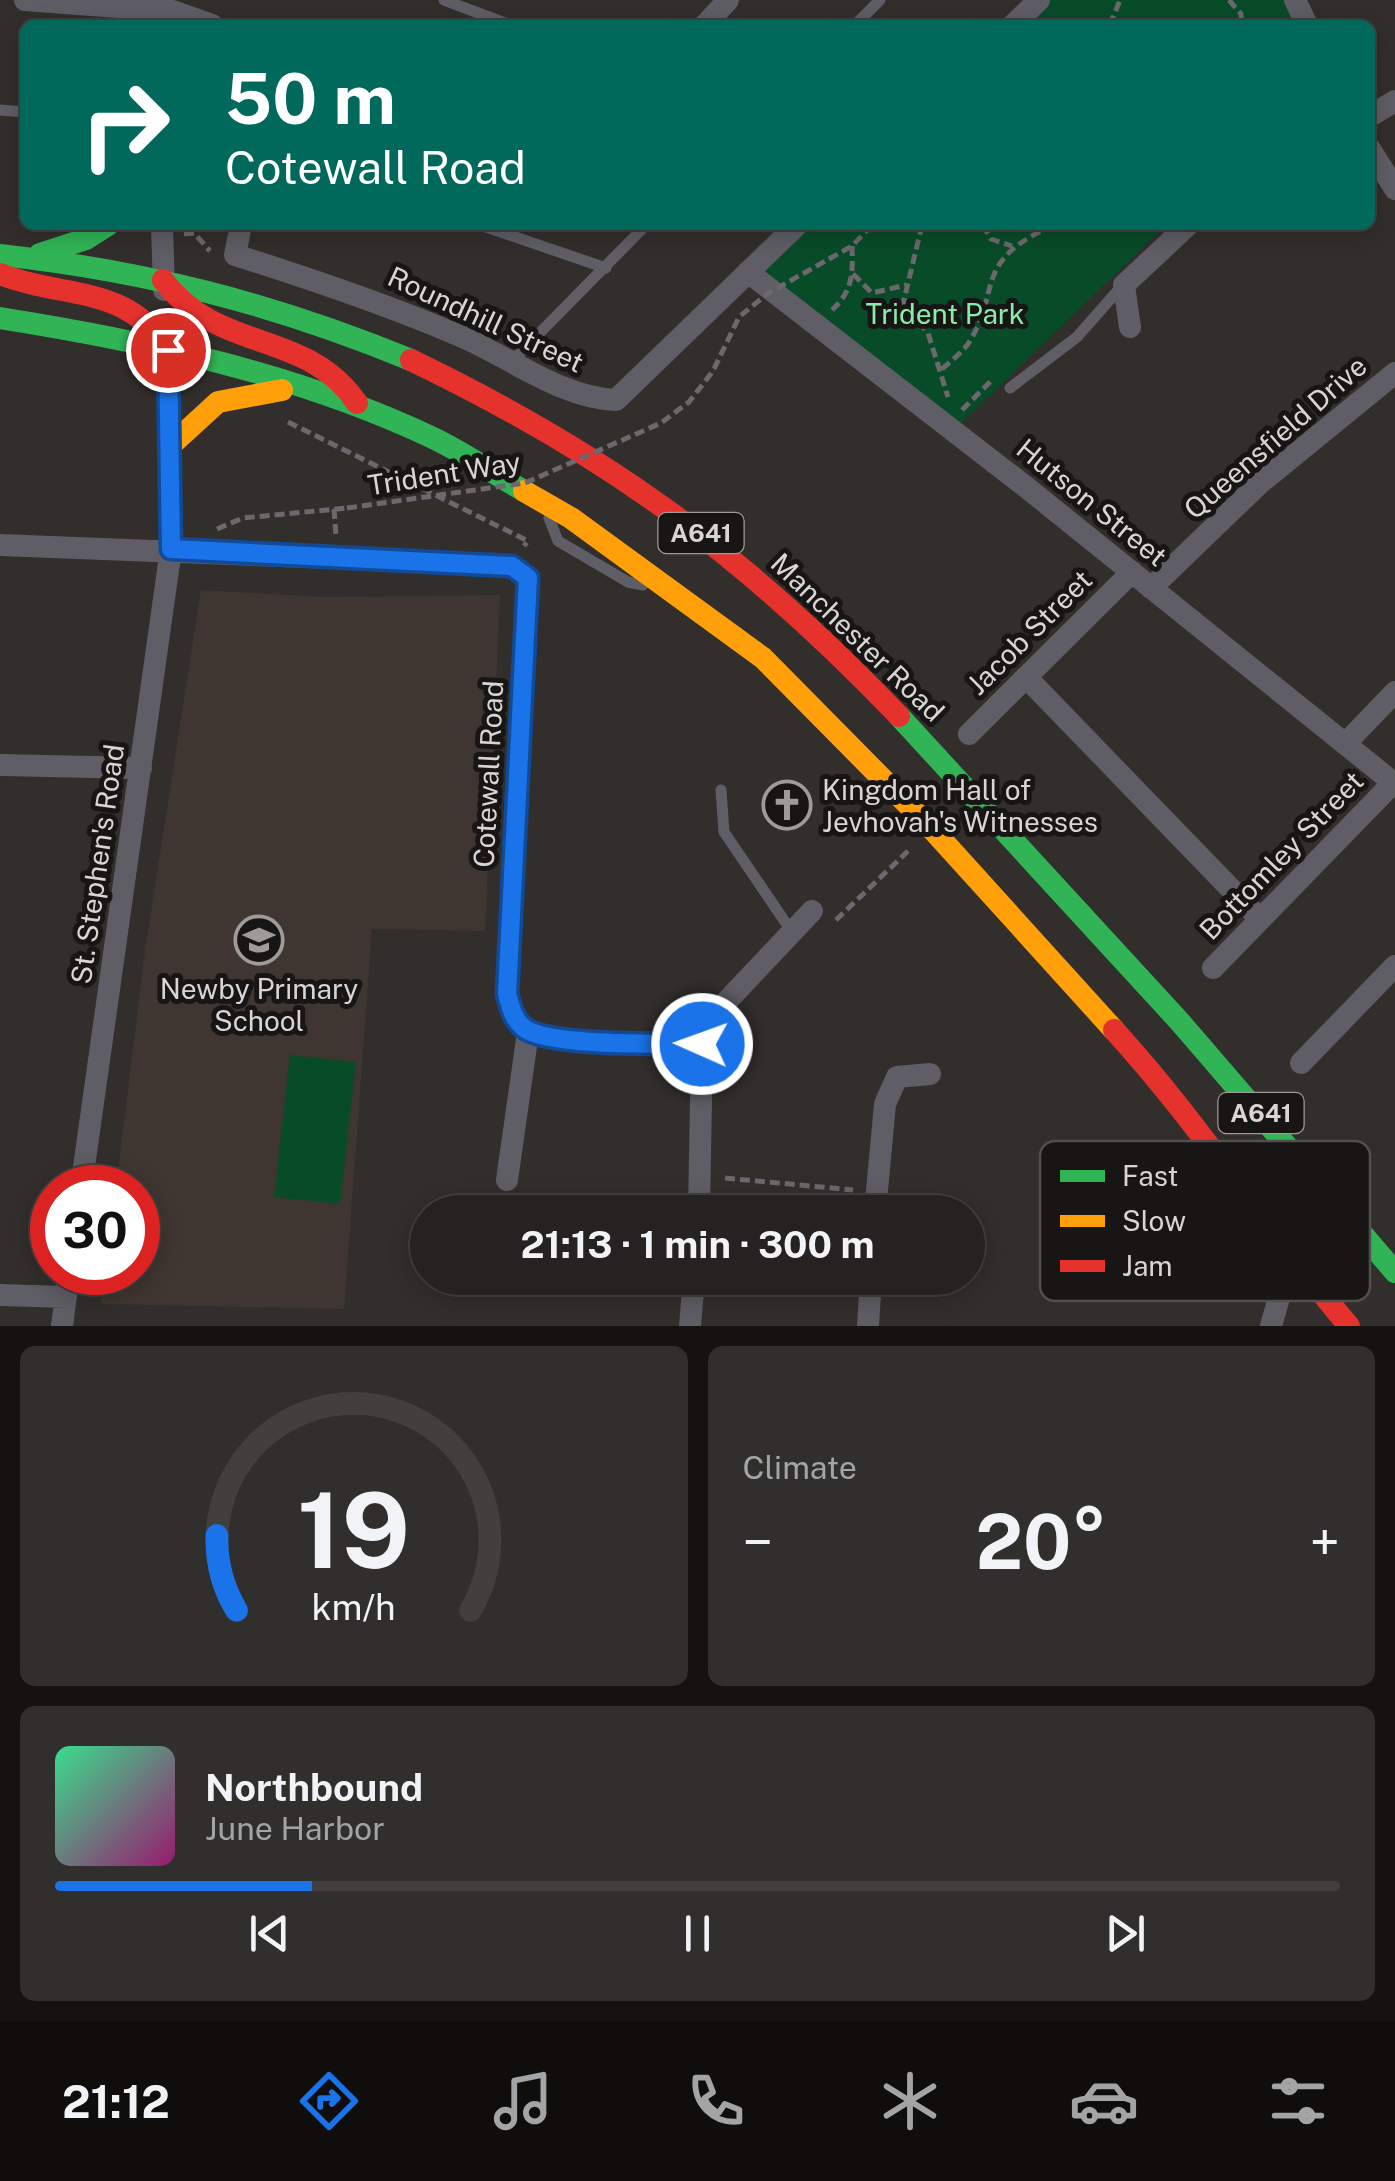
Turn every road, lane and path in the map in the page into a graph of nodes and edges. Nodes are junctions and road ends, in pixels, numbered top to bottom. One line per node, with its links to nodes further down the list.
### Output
1 (25, 0): 6 (street)
2 (444, 0): 8 (lane)
3 (728, 0): 9 (street)
4 (880, 0): 10 (lane)
5 (1040, 0): 11 (street)
6 (172, 12): 7 (street)
7 (197, 20)
8 (497, 20)
9 (710, 20)
10 (861, 20)
11 (1018, 20)
12 (1375, 158): 13 (street)
13 (1395, 190)
14 (98, 230): 28 (main road)
15 (240, 230): 41 (street, Roundhill Street)
16 (495, 230): 30 (lane)
17 (641, 230): 30 (lane)
18 (792, 230): 31 (street, Roundhill Street)
19 (867, 230): 25 (path, Trident Way, bridge)
20 (921, 230): 35 (path)
21 (986, 230): 26 (path)
22 (1041, 230): 26 (path)
23 (1183, 230): 36 (street)
24 (162, 231): 29 (path); 34 (street, St. Stephen's Road)
25 (852, 246): 33 (path); 50 (path, Trident Way, bridge)
26 (1012, 246): 35 (path)
27 (0, 255): 28 (main road, Manchester Road / A641)
28 (28, 257): 34 (main road, Manchester Road / A641)
29 (217, 260)
30 (606, 268): 41 (lane)
31 (748, 272): 37 (street, Hutson Street); 41 (street, Roundhill Street)
32 (0, 274): 40 (main road)
33 (853, 274): 35 (path); 37 (path)
34 (164, 280): 40 (street, St. Stephen's Road); 45 (main road); 73 (main road, Manchester Road / A641)
35 (906, 285)
36 (1124, 285): 39 (street); 43 (lane)
37 (788, 303): 52 (street, Hutson Street)
38 (0, 318): 40 (main road, A641)
39 (1130, 327)
40 (168, 350): 44 (main road, A641); 48 (street, St. Stephen's Road)
41 (514, 360)
42 (1395, 373): 53 (street, Queensfield Drive)
43 (1010, 388): 47 (path)
44 (300, 389): 45 (main road, A641); 48 (main road)
45 (362, 410): 62 (main road, A641)
46 (278, 418): 51 (path)
47 (952, 419)
48 (170, 446): 50 (street, St. Stephen's Road)
49 (0, 544): 50 (street)
50 (171, 549): 51 (street); 59 (street, St. Stephen's Road)
51 (512, 566): 68 (street, Cotewall Road)
52 (1132, 572): 53 (street, Hutson Street); 54 (street, Jacob Street)
53 (1151, 588): 57 (street, Hutson Street)
54 (1026, 677): 56 (street, Jacob Street); 64 (street)
55 (1395, 692): 57 (street)
56 (969, 734)
57 (1345, 744): 60 (street, Hutson Street)
58 (0, 765): 59 (street)
59 (142, 768): 74 (street, St. Stephen's Road)
60 (1394, 784): 64 (street, Bottomley Street)
61 (721, 790): 65 (lane)
62 (932, 829): 65 (path); 72 (main road, A641)
63 (812, 910): 65 (street)
64 (1260, 919): 67 (street, Bottomley Street)
65 (792, 932): 69 (street)
66 (1395, 966): 70 (street)
67 (1212, 968)
68 (528, 1032): 69 (street); 76 (street)
69 (702, 1044): 75 (street)
70 (1301, 1062)
71 (930, 1074): 79 (street)
72 (1204, 1141)
73 (1285, 1141)
74 (84, 1165)
75 (701, 1175): 77 (street); 78 (path)
76 (506, 1180)
77 (699, 1195)
78 (831, 1195)
79 (877, 1195)
80 (1395, 1228): 82 (street)
81 (1370, 1242): 82 (main road, Manchester Road / A641)
82 (1374, 1247): 83 (main road, Manchester Road / A641)
83 (1395, 1272)
84 (0, 1294): 87 (street)
85 (693, 1295): 91 (street)
86 (870, 1295): 92 (street)
87 (66, 1297): 90 (street)
88 (1278, 1301): 93 (street)
89 (1327, 1301): 94 (main road, A641)
90 (62, 1326)
91 (690, 1326)
92 (868, 1326)
93 (1271, 1326)
94 (1348, 1326)

